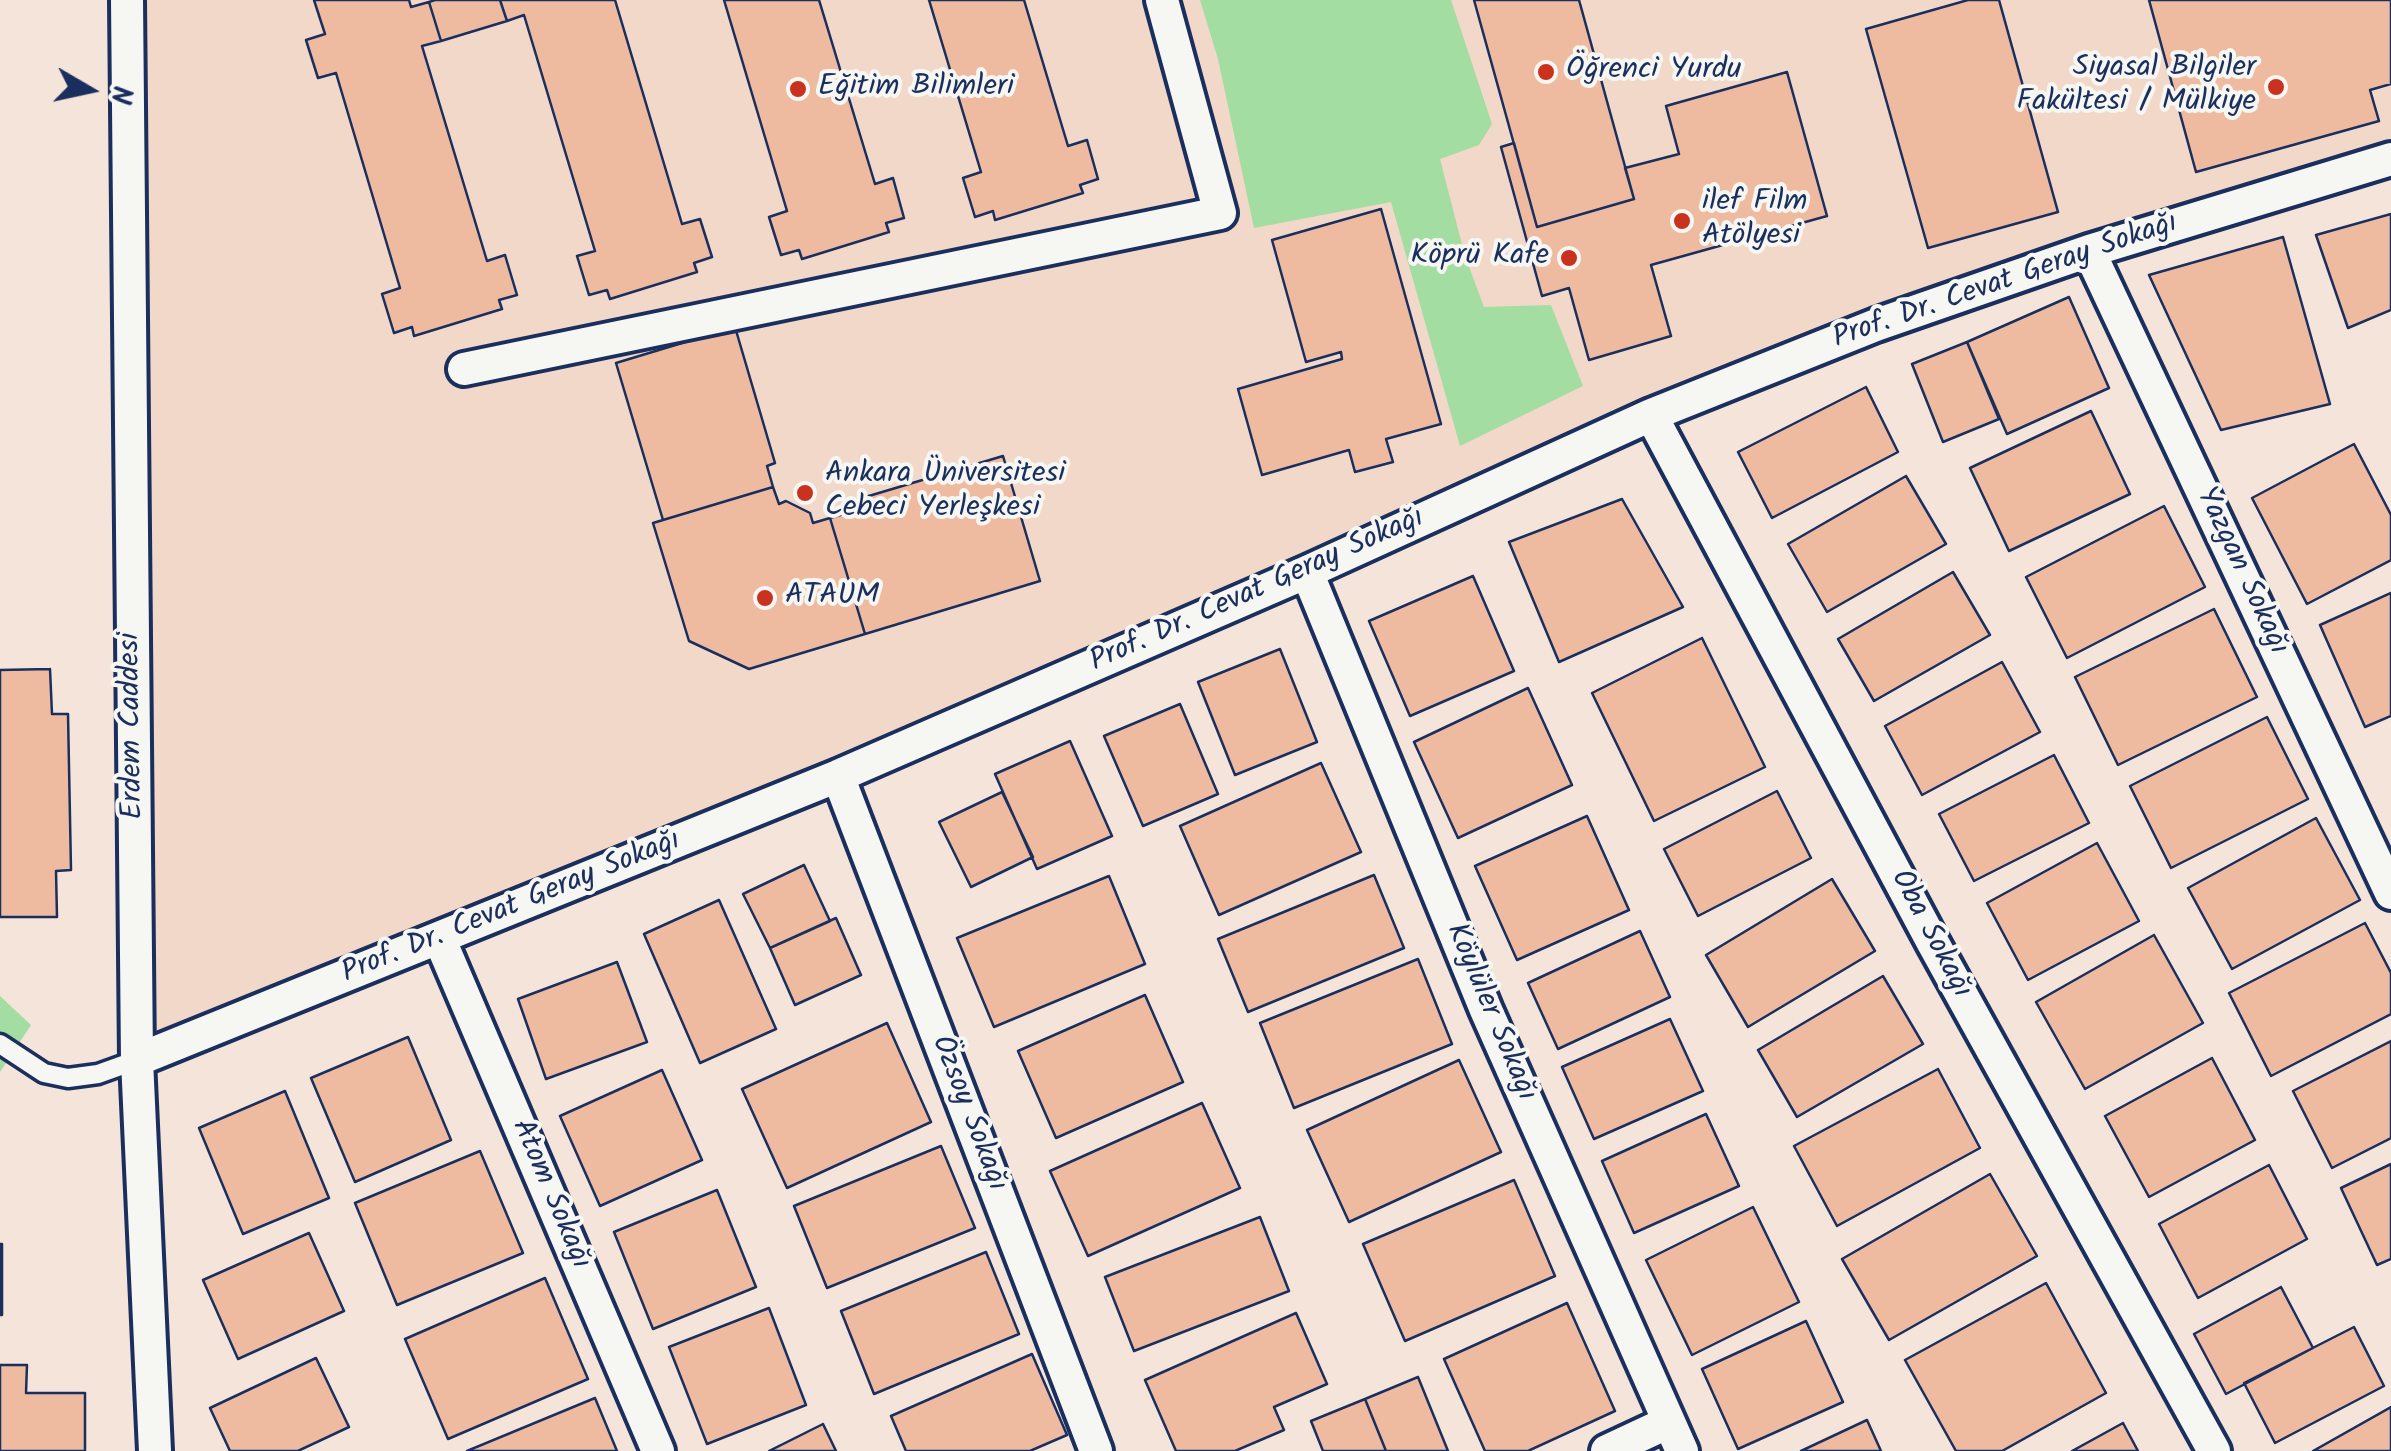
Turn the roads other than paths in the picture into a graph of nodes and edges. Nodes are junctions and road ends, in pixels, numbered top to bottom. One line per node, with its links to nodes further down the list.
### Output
1 (127, 0): 12 (street, Erdem Caddesi)
2 (1162, 0): 5 (street)
3 (2391, 159): 4 (street, Prof. Dr. Cevat Geray Sokağı)
4 (2089, 251): 6 (street, Prof. Dr. Cevat Geray Sokağı); 9 (street, Yazgan Sokağı)
5 (464, 370)
6 (1651, 415): 7 (street, Prof. Dr. Cevat Geray Sokağı); 18 (street, Oba Sokağı)
7 (1307, 572): 8 (street, Prof. Dr. Cevat Geray Sokağı); 13 (street, Köylüler Sokağı)
8 (838, 776): 10 (street, Prof. Dr. Cevat Geray Sokağı); 16 (street, Özsoy Sokağı)
9 (2391, 893)
10 (440, 940): 12 (street, Prof. Dr. Cevat Geray Sokağı); 15 (street, Atom Sokağı)
11 (0, 1044): 12 (lane)
12 (137, 1060): 14 (street, Erdem Caddesi)
13 (1675, 1437): 17 (street)
14 (155, 1451)
15 (658, 1451)
16 (1096, 1451)
17 (1607, 1451)
18 (2214, 1451)

